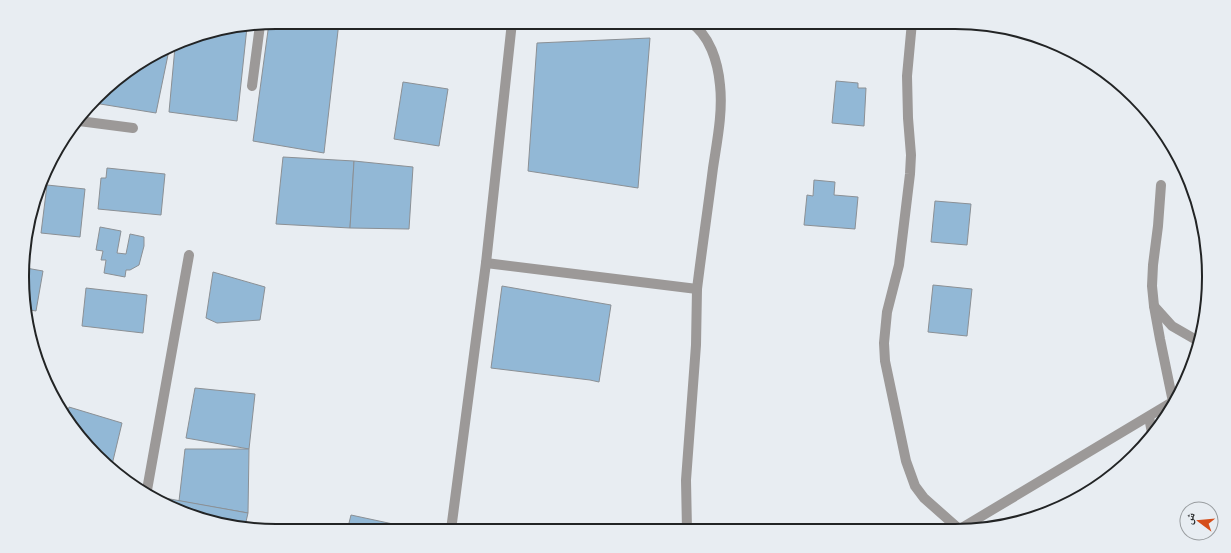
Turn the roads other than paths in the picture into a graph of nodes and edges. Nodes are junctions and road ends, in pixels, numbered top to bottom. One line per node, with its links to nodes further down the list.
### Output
1 (511, 29): 10 (street)
2 (699, 29): 11 (street)
3 (911, 29): 22 (street)
4 (259, 30): 5 (street)
5 (252, 86)
6 (83, 122): 7 (street)
7 (133, 128)
8 (1161, 185): 12 (street)
9 (189, 255): 18 (street)
10 (486, 264): 11 (street); 20 (street)
11 (697, 289): 21 (street)
12 (1154, 306): 13 (street); 14 (street)
13 (1194, 339)
14 (1172, 394)
15 (1164, 407): 16 (street)
16 (1149, 417): 17 (street); 19 (street)
17 (1151, 427)
18 (147, 487)
19 (970, 523)
20 (452, 524)
21 (687, 524)
22 (954, 524)

